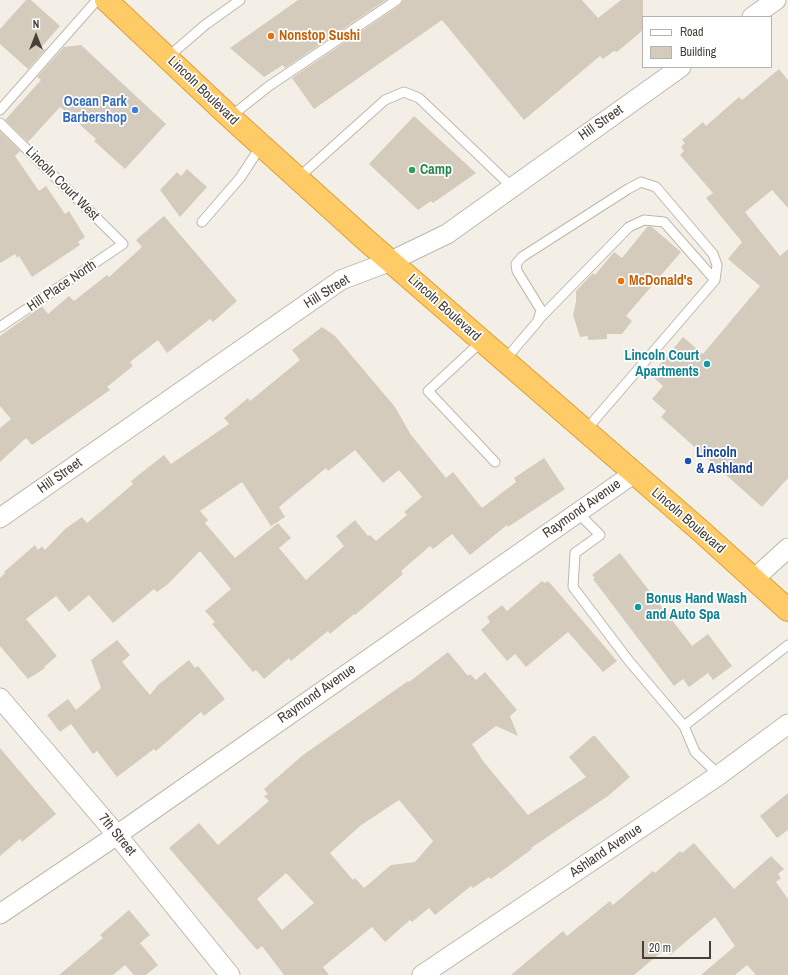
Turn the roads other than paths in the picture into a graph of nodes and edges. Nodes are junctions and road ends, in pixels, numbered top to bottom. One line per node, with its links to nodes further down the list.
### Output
1 (97, 0): 9 (lane)
2 (106, 0): 7 (highway, Lincoln Boulevard)
3 (240, 0): 7 (lane)
4 (397, 0): 10 (lane)
5 (776, 0): 6 (street)
6 (753, 16)
7 (168, 57): 10 (highway, Lincoln Boulevard)
8 (680, 68): 14 (street, Hill Street)
9 (0, 110)
10 (230, 118): 12 (highway, Lincoln Boulevard)
11 (0, 123): 16 (lane, Lincoln Court West)
12 (262, 146): 13 (highway, Lincoln Boulevard); 15 (lane)
13 (298, 178): 14 (lane); 17 (highway, Lincoln Boulevard)
14 (511, 186): 17 (street, Hill Street)
15 (202, 222)
16 (123, 244): 20 (lane, Hill Place North)
17 (391, 261): 21 (highway, Lincoln Boulevard); 27 (street, Hill Street)
18 (715, 280): 19 (lane); 19 (lane); 23 (lane)
19 (538, 320): 22 (lane)
20 (0, 327)
21 (482, 341): 22 (highway, Lincoln Boulevard); 24 (lane)
22 (504, 361): 23 (highway, Lincoln Boulevard)
23 (585, 431): 25 (highway, Lincoln Boulevard)
24 (495, 462)
25 (633, 474): 26 (street, Raymond Avenue); 29 (highway, Lincoln Boulevard)
26 (577, 512): 34 (lane); 36 (street, Raymond Avenue)
27 (0, 518)
28 (788, 548): 29 (street)
29 (754, 580): 30 (highway, Lincoln Boulevard)
30 (788, 610)
31 (788, 645): 34 (lane)
32 (0, 698): 36 (street, 7th Street)
33 (788, 724): 35 (street, Ashland Avenue)
34 (684, 726): 35 (lane)
35 (719, 775): 39 (street, Ashland Avenue)
36 (117, 835): 37 (street, Raymond Avenue); 38 (street, 7th Street)
37 (0, 914)
38 (230, 975)
39 (422, 975)

